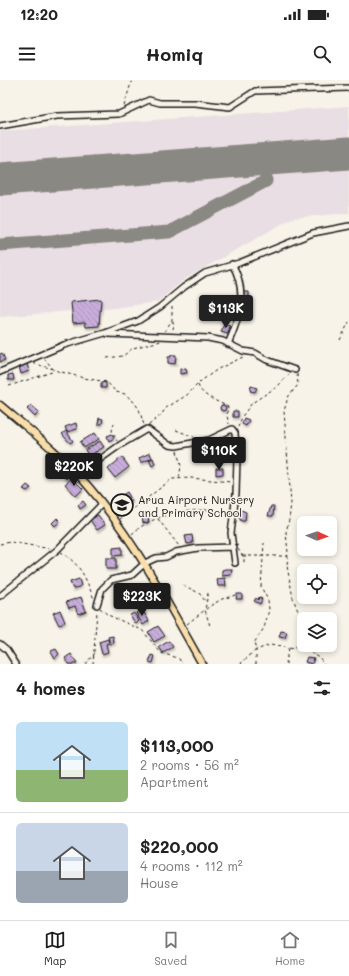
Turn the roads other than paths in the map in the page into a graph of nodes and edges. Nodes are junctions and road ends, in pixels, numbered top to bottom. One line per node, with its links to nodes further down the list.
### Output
1 (349, 88): 2 (street)
2 (0, 126)
3 (349, 226): 4 (street)
4 (232, 264): 5 (street); 6 (street)
5 (105, 333): 6 (street); 8 (street)
6 (228, 344): 7 (street)
7 (295, 370)
8 (0, 372)
9 (0, 405): 10 (main road)
10 (78, 475): 11 (main road); 12 (street)
11 (102, 504): 14 (main road); 15 (street)
12 (234, 548): 13 (street); 14 (street)
13 (235, 563)
14 (145, 564): 16 (street); 19 (main road)
15 (0, 596)
16 (97, 605)
17 (0, 644): 18 (street)
18 (16, 664)
19 (202, 664)

